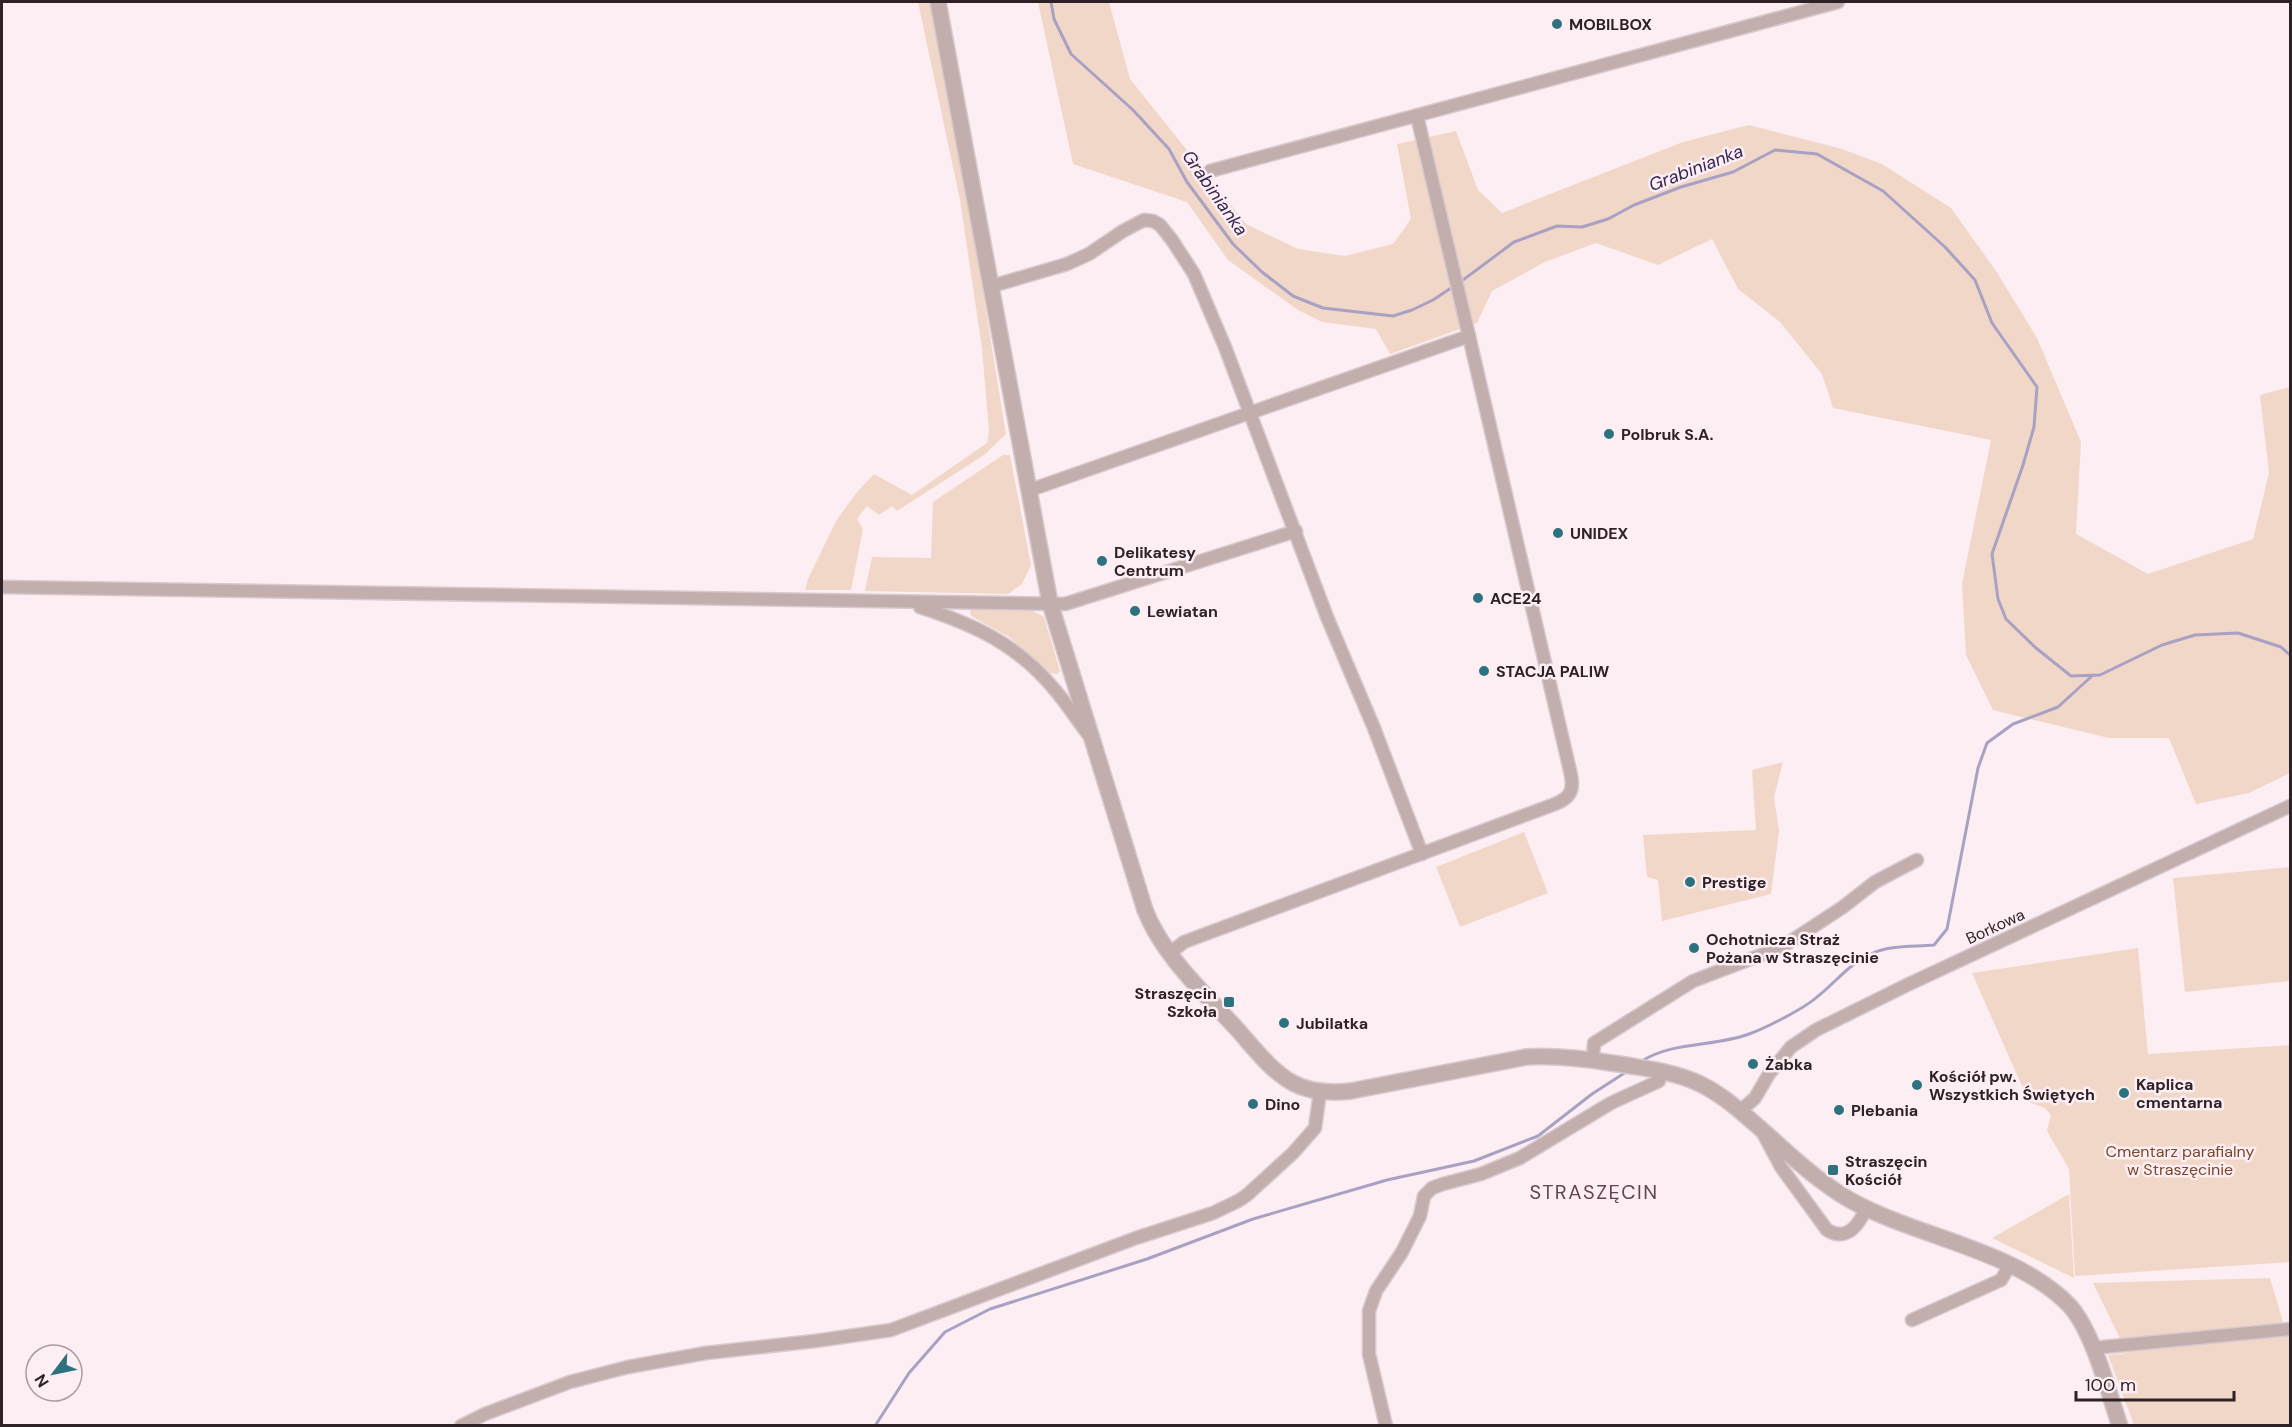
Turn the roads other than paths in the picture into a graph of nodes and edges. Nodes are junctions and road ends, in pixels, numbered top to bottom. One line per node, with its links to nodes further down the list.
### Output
1 (938, 2): 5 (street)
2 (1838, 2): 3 (street)
3 (1417, 116): 4 (street); 6 (street)
4 (1210, 171)
5 (992, 286): 7 (street); 8 (street)
6 (1469, 336): 7 (street); 15 (street)
7 (1250, 413): 8 (street); 9 (street)
8 (1030, 490): 12 (street)
9 (1296, 531): 12 (street); 15 (street)
10 (2, 587): 11 (street)
11 (908, 602): 12 (street); 13 (street)
12 (1050, 603): 13 (street)
13 (1091, 738): 17 (street)
14 (2290, 806): 21 (street, Borkowa)
15 (1422, 854): 17 (street)
16 (1917, 860): 18 (street)
17 (1170, 953): 20 (street)
18 (1596, 1060): 19 (street); 20 (street)
19 (1656, 1070): 21 (street); 29 (street)
20 (1320, 1092): 28 (street)
21 (1740, 1111): 22 (street)
22 (1760, 1128): 23 (street); 23 (street)
23 (1866, 1208): 24 (street)
24 (2010, 1265): 25 (street); 27 (street)
25 (1912, 1320)
26 (2290, 1329): 27 (street)
27 (2093, 1348): 30 (street)
28 (461, 1425)
29 (1386, 1425)
30 (2120, 1425)

